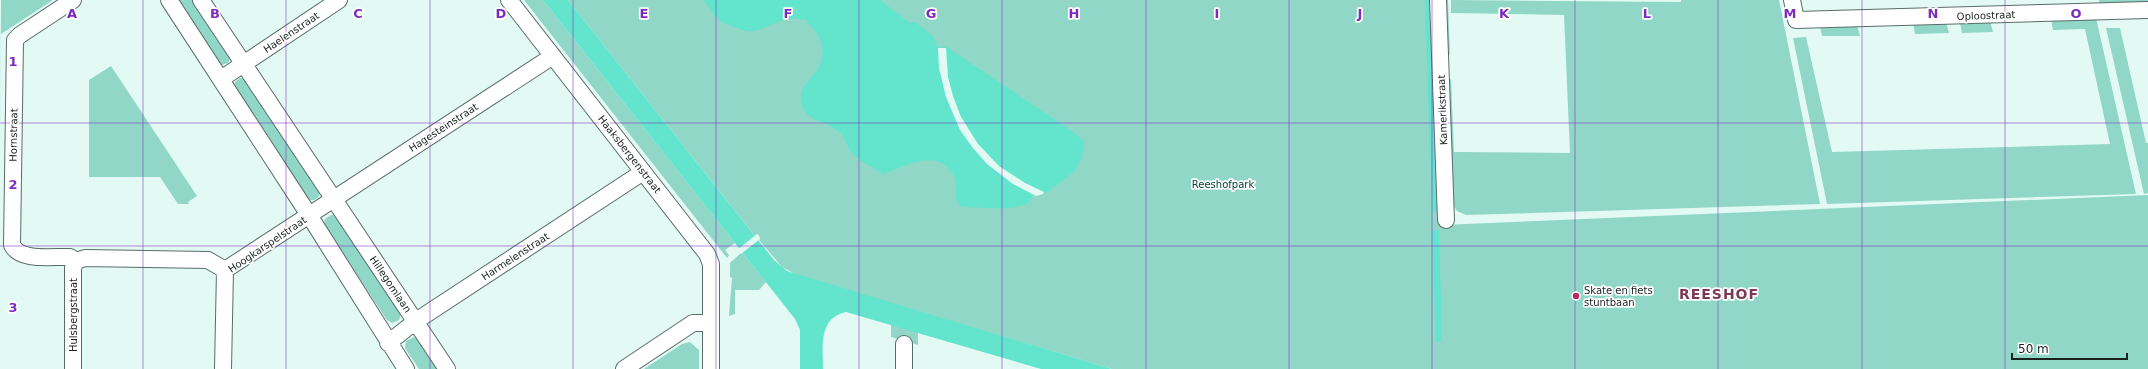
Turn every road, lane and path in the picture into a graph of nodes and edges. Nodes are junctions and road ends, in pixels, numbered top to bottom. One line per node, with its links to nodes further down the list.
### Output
1 (73, 0): 16 (street, Hornstraat)
2 (169, 0): 11 (street)
3 (201, 0): 10 (street, Hillegomlaan)
4 (339, 0): 10 (street, Haelenstraat)
5 (509, 0): 9 (street, Haaksbergenstraat)
6 (1438, 0): 15 (street, Kamerikstraat)
7 (1792, 0): 8 (street, Oploostraat)
8 (2148, 10)
9 (553, 56): 12 (street, Haaksbergenstraat); 13 (street, Hagesteinstraat)
10 (244, 64): 11 (street); 13 (street, Hillegomlaan)
11 (221, 79): 14 (street)
12 (643, 172): 18 (street, Harmelenstraat); 19 (street, Haaksbergenstraat)
13 (334, 199): 14 (street); 18 (street, Hillegomlaan)
14 (309, 215): 17 (street, Hoogkarspelstraat); 20 (street)
15 (1446, 220)
16 (76, 261): 17 (street, Hornstraat); 22 (street, Hulsbergstraat)
17 (225, 270): 23 (street, Hoogkarspelstraat)
18 (416, 321): 20 (street, Harmelenstraat); 25 (street, Hillegomlaan)
19 (711, 323): 26 (street); 27 (street, Haaksbergenstraat)
20 (388, 343): 24 (street)
21 (904, 344): 28 (street)
22 (73, 369)
23 (223, 369)
24 (406, 369)
25 (447, 369)
26 (624, 369)
27 (711, 369)
28 (904, 369)

